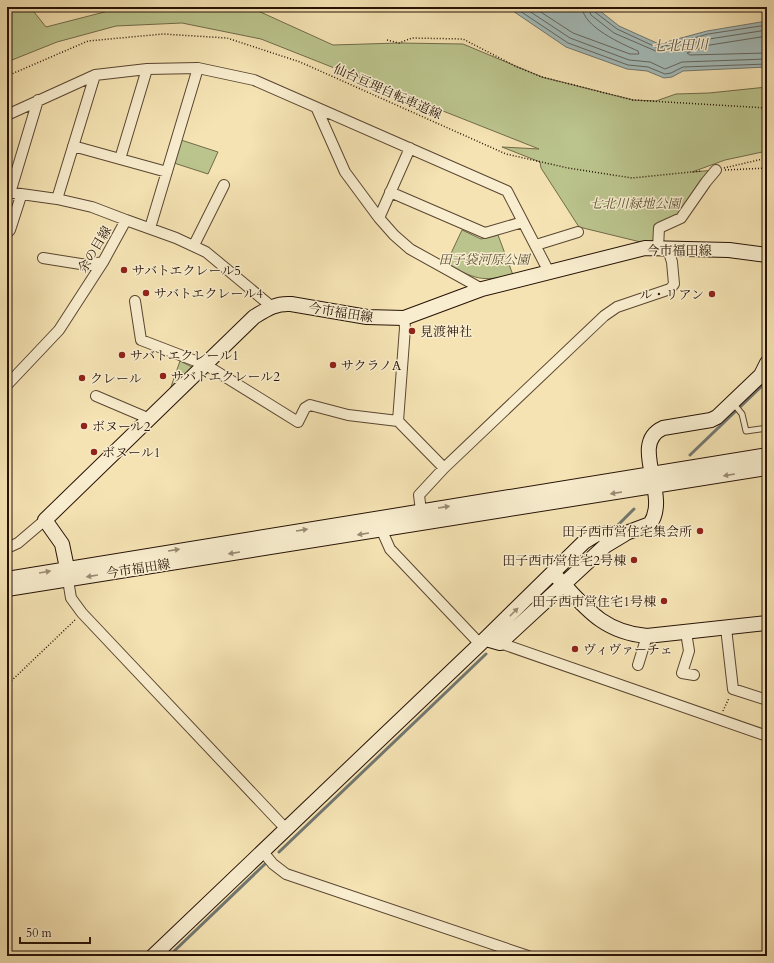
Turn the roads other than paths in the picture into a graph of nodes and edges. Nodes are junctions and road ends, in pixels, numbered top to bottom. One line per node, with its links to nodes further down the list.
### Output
1 (198, 68): 2 (street); 5 (street); 11 (street)
2 (147, 69): 3 (street); 9 (street)
3 (95, 75): 4 (street); 7 (street)
4 (38, 100): 6 (street); 14 (street)
5 (317, 109): 8 (street); 17 (street)
6 (7, 114)
7 (73, 146): 9 (street); 16 (street)
8 (410, 148): 13 (street); 19 (street)
9 (120, 159): 11 (street)
10 (716, 170): 25 (street)
11 (166, 172): 20 (street)
12 (224, 185): 23 (street)
13 (390, 192): 17 (street); 19 (street)
14 (9, 193): 15 (street)
15 (21, 196): 16 (street); 22 (street)
16 (57, 199): 18 (street)
17 (379, 218): 30 (street)
18 (126, 220): 20 (street, 余の目線); 28 (street, 余の目線)
19 (523, 222): 24 (street)
20 (150, 228): 23 (street, 余の目線)
21 (578, 232): 24 (street)
22 (7, 233)
23 (194, 245): 32 (street, 余の目線)
24 (536, 245): 29 (street)
25 (663, 248): 26 (main road, 今市福田線); 29 (main road, 今市福田線); 43 (street)
26 (767, 255)
27 (43, 258): 28 (street)
28 (103, 262): 36 (street, 余の目線)
29 (549, 272): 30 (main road, 今市福田線)
30 (482, 289): 33 (main road, 今市福田線)
31 (135, 301): 35 (street)
32 (271, 306): 33 (main road, 今市福田線); 35 (main road, 今市福田線)
33 (404, 318): 40 (street)
34 (767, 363): 38 (main road)
35 (206, 365): 39 (main road, 今市福田線); 40 (street)
36 (7, 385)
37 (96, 396): 39 (street)
38 (736, 406): 41 (lane); 45 (main road)
39 (150, 418): 47 (main road, 今市福田線)
40 (398, 421): 43 (street)
41 (767, 428)
42 (767, 455): 45 (main road, 今市福田線)
43 (444, 468): 46 (street)
44 (767, 468): 45 (main road, 今市福田線, one-way to 45)
45 (653, 480): 46 (main road, 今市福田線, one-way to 45); 48 (main road, 今市福田線, one-way to 48); 49 (main road)
46 (421, 511): 52 (main road, 今市福田線, one-way to 46)
47 (45, 520): 50 (street); 52 (main road)
48 (382, 531): 52 (main road, 今市福田線, one-way to 52); 60 (street)
49 (626, 533): 51 (main road); 54 (main road)
50 (7, 548)
51 (553, 572): 54 (main road); 60 (main road, one-way to 51)
52 (67, 574): 53 (main road, 今市福田線, one-way to 52); 55 (main road, 今市福田線); 66 (street)
53 (7, 579)
54 (564, 585): 59 (main road); 61 (main road)
55 (7, 589)
56 (767, 623): 57 (main road)
57 (726, 628): 58 (main road); 64 (street)
58 (686, 632): 59 (main road); 63 (street)
59 (647, 636): 62 (street)
60 (483, 642): 61 (main road); 66 (main road)
61 (500, 644): 65 (street)
62 (638, 665)
63 (694, 675)
64 (767, 700)
65 (767, 736)
66 (286, 829): 67 (main road)
67 (263, 852): 68 (main road); 69 (street)
68 (153, 956)
69 (528, 956)

